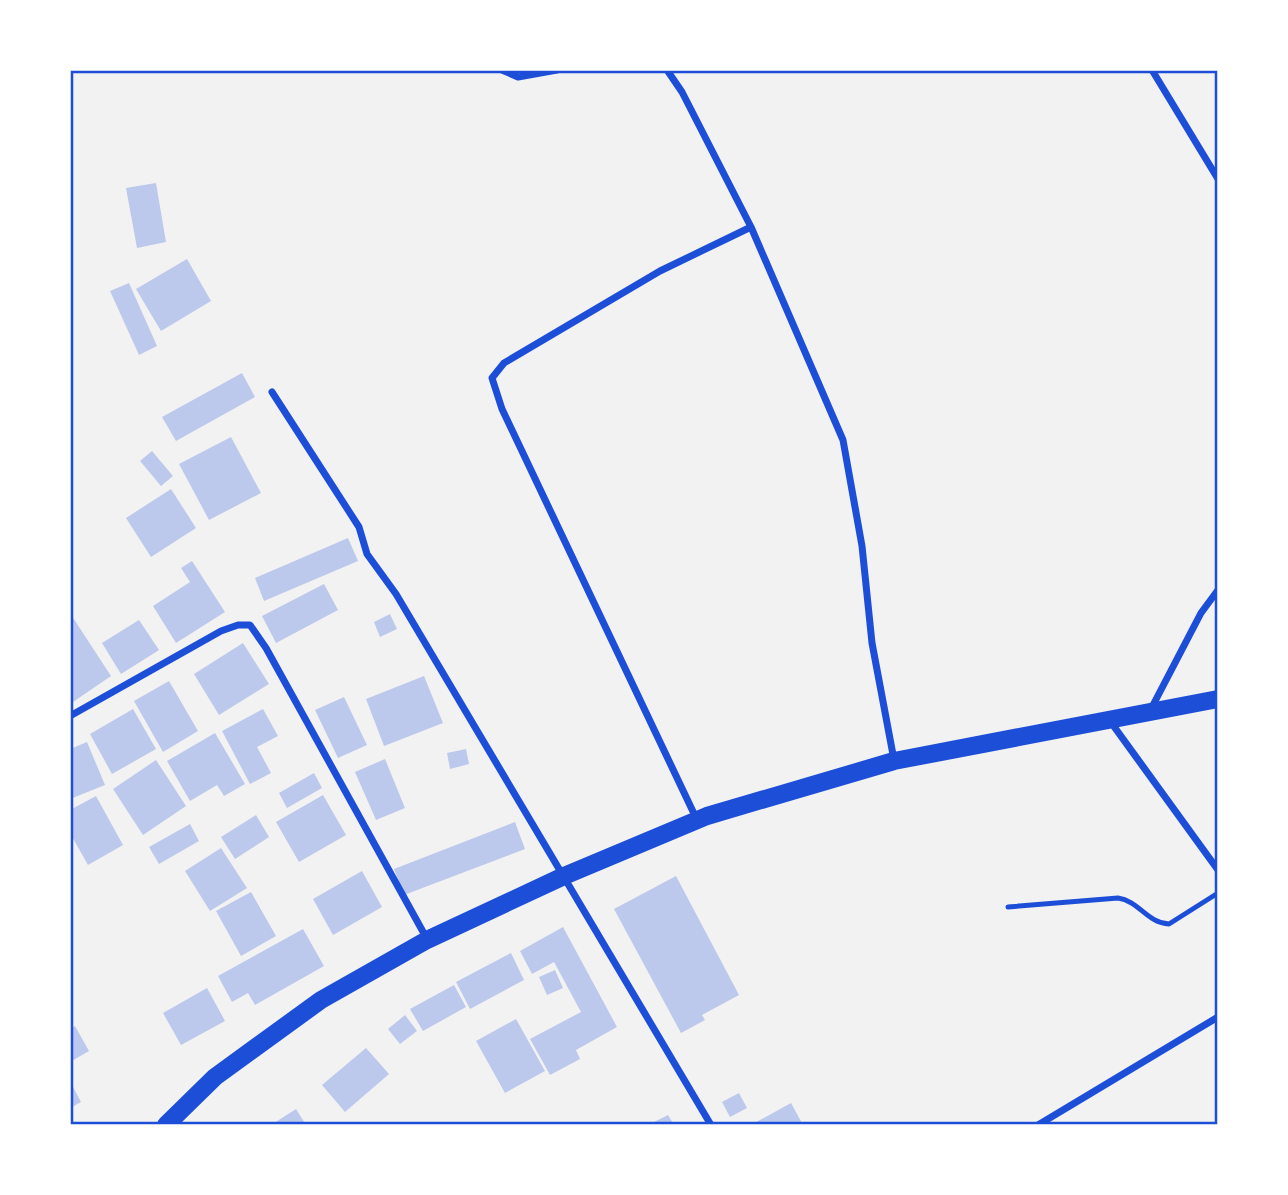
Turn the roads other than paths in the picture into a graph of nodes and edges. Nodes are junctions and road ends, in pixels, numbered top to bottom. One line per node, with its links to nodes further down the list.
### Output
1 (502, 70): 2 (street)
2 (557, 70)
3 (667, 70): 6 (street)
4 (1152, 70): 5 (street)
5 (1218, 179)
6 (751, 227): 13 (street); 14 (street)
7 (272, 392): 16 (street)
8 (1218, 590): 10 (street)
9 (1218, 699): 10 (main road)
10 (1150, 713): 12 (main road)
11 (70, 716): 19 (street)
12 (1110, 720): 13 (main road); 15 (street)
13 (894, 761): 14 (main road)
14 (697, 820): 16 (main road)
15 (1218, 870)
16 (564, 876): 19 (main road); 22 (street)
17 (1218, 893): 18 (lane)
18 (1008, 907)
19 (427, 940): 21 (main road)
20 (1218, 1017): 23 (street)
21 (166, 1125)
22 (711, 1125)
23 (1038, 1125)

